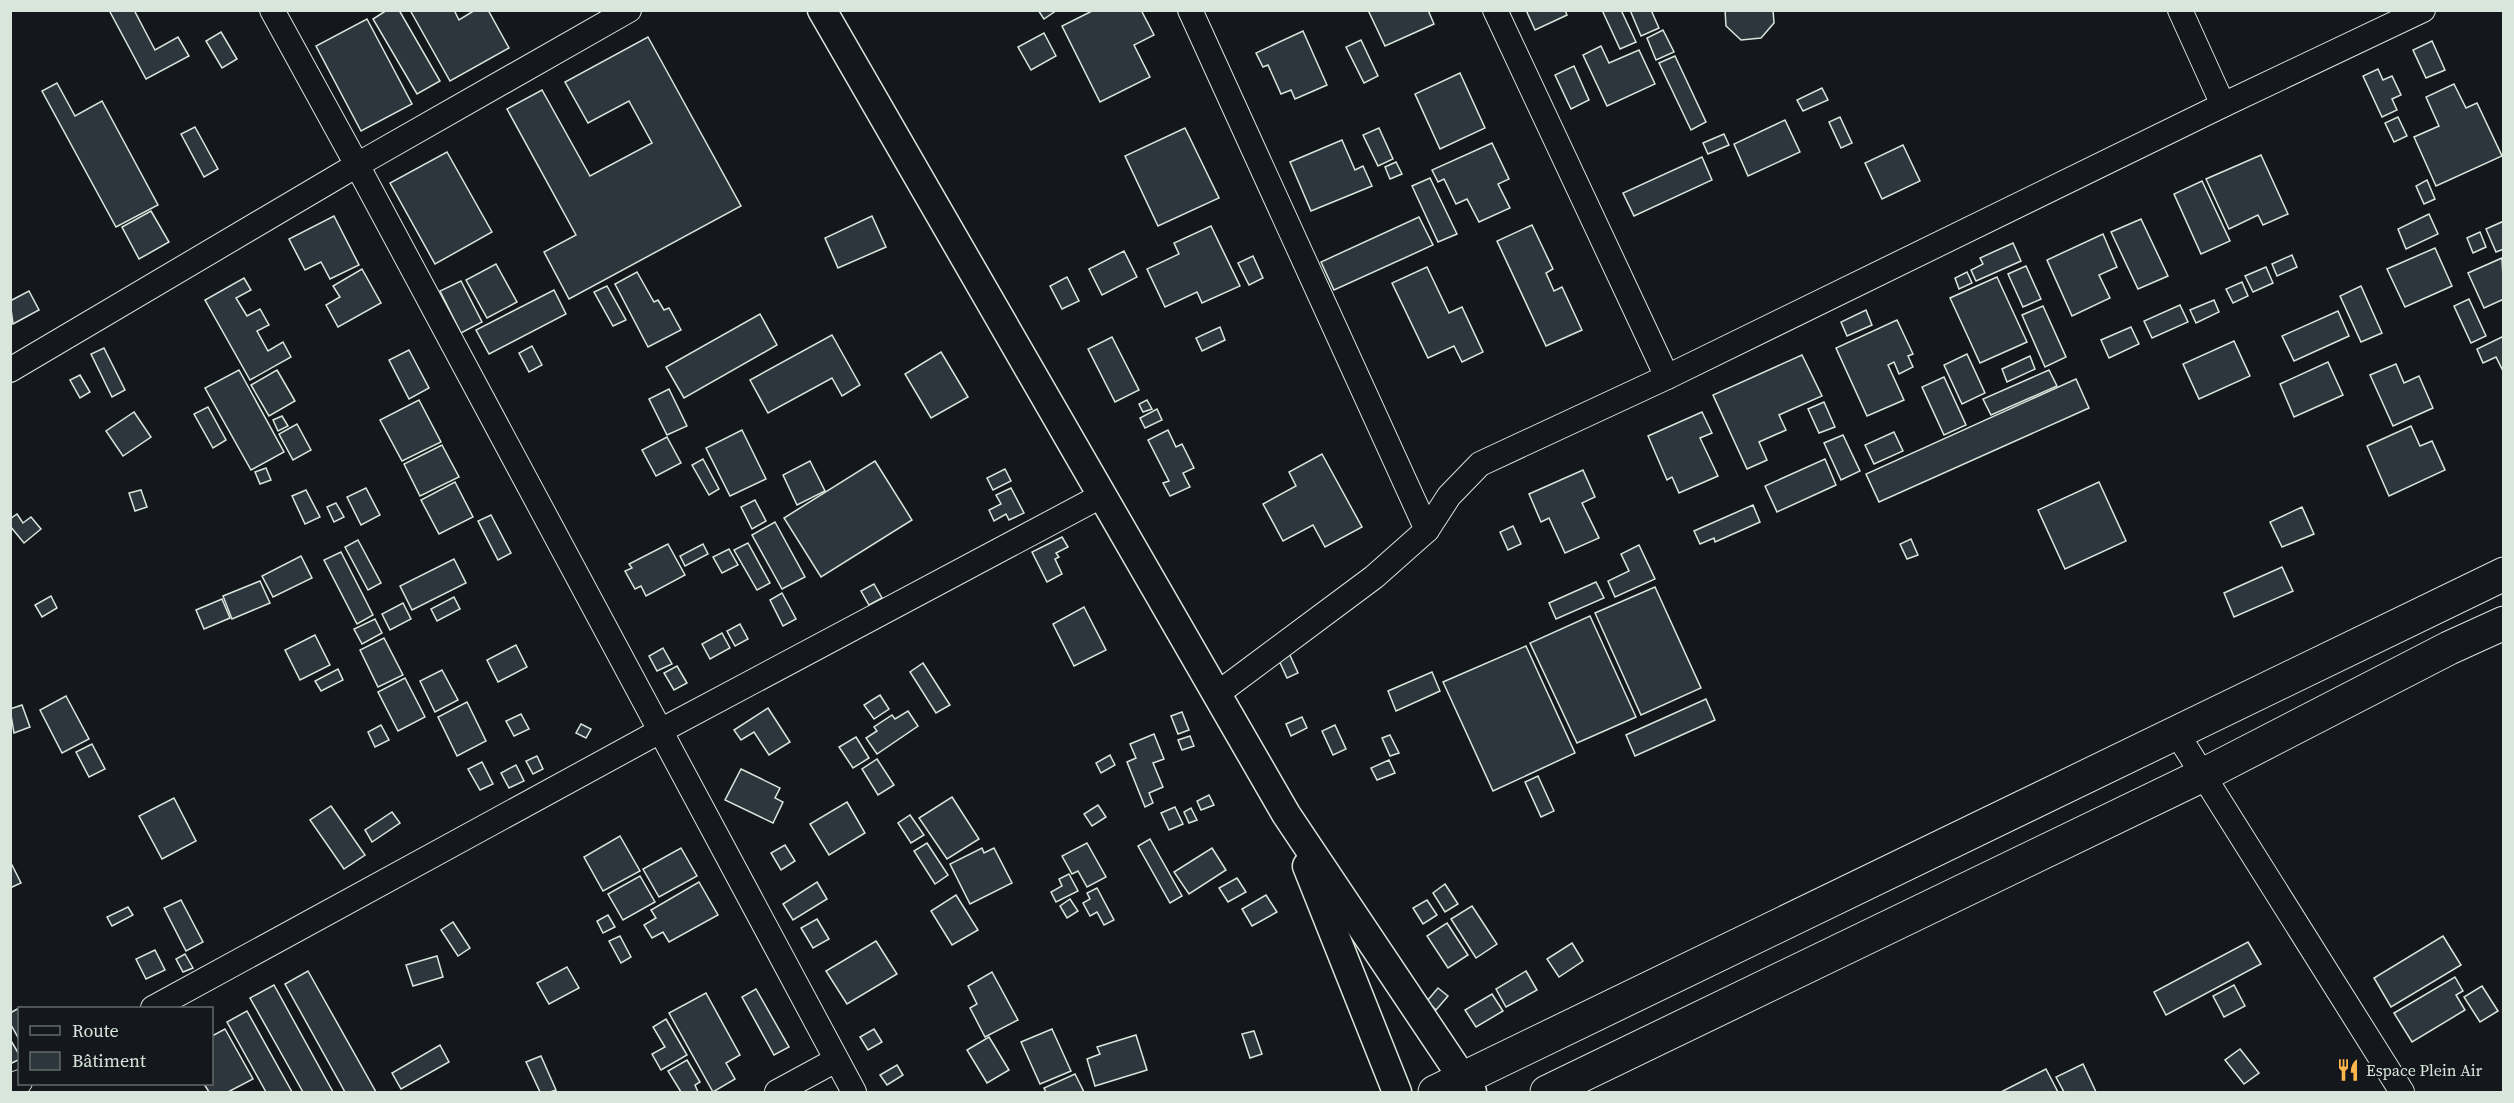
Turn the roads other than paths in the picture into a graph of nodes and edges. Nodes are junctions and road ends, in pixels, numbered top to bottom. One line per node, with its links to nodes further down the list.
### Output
1 (272, 10): 9 (street)
2 (629, 10): 9 (street)
3 (822, 10): 12 (street)
4 (1190, 10): 13 (street)
5 (1495, 10): 11 (street)
6 (2180, 10): 8 (street)
7 (2423, 10): 8 (street)
8 (2223, 105): 11 (street)
9 (357, 165): 10 (street); 17 (street)
10 (10, 370)
11 (1667, 377): 13 (street)
12 (1101, 496): 16 (street); 17 (street)
13 (1427, 530): 16 (street)
14 (2504, 574): 18 (highway)
15 (2504, 623): 19 (highway)
16 (1217, 694): 20 (street)
17 (662, 730): 21 (street); 22 (street)
18 (2176, 732): 19 (street); 23 (highway)
19 (2203, 775): 27 (highway); 28 (street)
20 (1286, 814): 23 (street); 26 (street)
21 (155, 1007)
22 (836, 1060): 24 (street); 25 (street)
23 (1457, 1088)
24 (777, 1092)
25 (854, 1092)
26 (1397, 1092)
27 (1547, 1092)
28 (2402, 1092)

